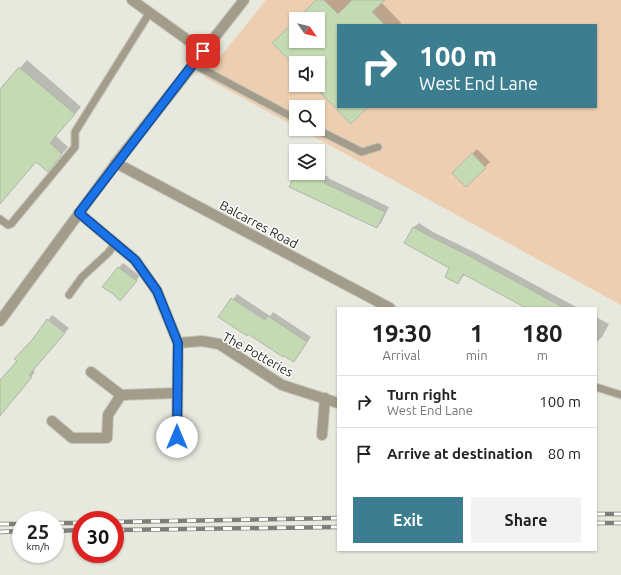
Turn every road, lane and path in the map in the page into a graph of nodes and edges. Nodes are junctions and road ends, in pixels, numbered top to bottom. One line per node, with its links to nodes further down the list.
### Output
1 (132, 0): 3 (street)
2 (244, 0): 4 (street)
3 (150, 12): 4 (street); 11 (lane)
4 (203, 51): 5 (street)
5 (193, 64): 6 (lane); 9 (street)
6 (289, 115)
7 (325, 134): 8 (lane)
8 (378, 147)
9 (116, 163): 10 (street); 14 (street, Balcarres Road)
10 (79, 213): 12 (street); 15 (street)
11 (0, 219)
12 (115, 244): 13 (lane); 16 (street)
13 (69, 295)
14 (388, 307)
15 (0, 321)
16 (178, 343): 19 (street); 22 (street, The Potteries)
17 (90, 372): 20 (street)
18 (597, 387): 21 (lane)
19 (178, 393): 20 (street); 26 (street)
20 (121, 395): 24 (street)
21 (621, 395)
22 (325, 398): 23 (street, The Potteries); 25 (street)
23 (337, 403)
24 (52, 421)
25 (322, 435)
26 (177, 437)

